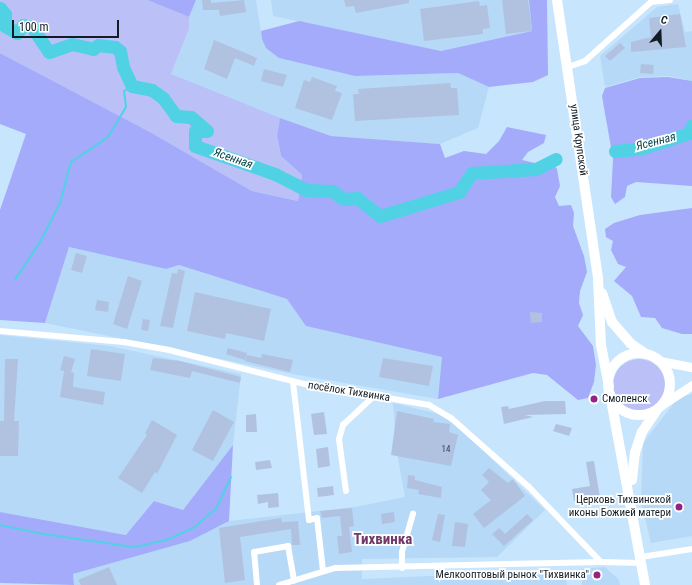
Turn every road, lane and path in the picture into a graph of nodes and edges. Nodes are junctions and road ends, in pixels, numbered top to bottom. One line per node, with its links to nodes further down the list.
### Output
1 (557, 0): 3 (main road, улица Крупской)
2 (670, 0): 3 (street)
3 (568, 67): 4 (main road, улица Крупской)
4 (598, 279): 6 (main road, улица Крупской); 11 (main road, улица Крупской)
5 (0, 331): 9 (street, посёлок Тихвинка)
6 (648, 355): 7 (main road); 11 (main road)
7 (660, 361): 8 (main road); 13 (main road)
8 (692, 367)
9 (294, 382): 12 (street, посёлок Тихвинка); 21 (street)
10 (692, 385): 13 (main road)
11 (609, 390): 13 (main road); 15 (main road, улица Крупской)
12 (374, 396): 14 (street); 19 (street, посёлок Тихвинка)
13 (659, 407): 15 (main road)
14 (346, 491)
15 (631, 500): 18 (main road)
16 (413, 514): 20 (street)
17 (692, 549): 18 (street)
18 (641, 560): 19 (street); 25 (main road)
19 (601, 562): 20 (street)
20 (402, 568): 21 (street)
21 (323, 571): 22 (street)
22 (294, 580): 23 (street); 24 (street)
23 (257, 585)
24 (279, 585)
25 (645, 585)

